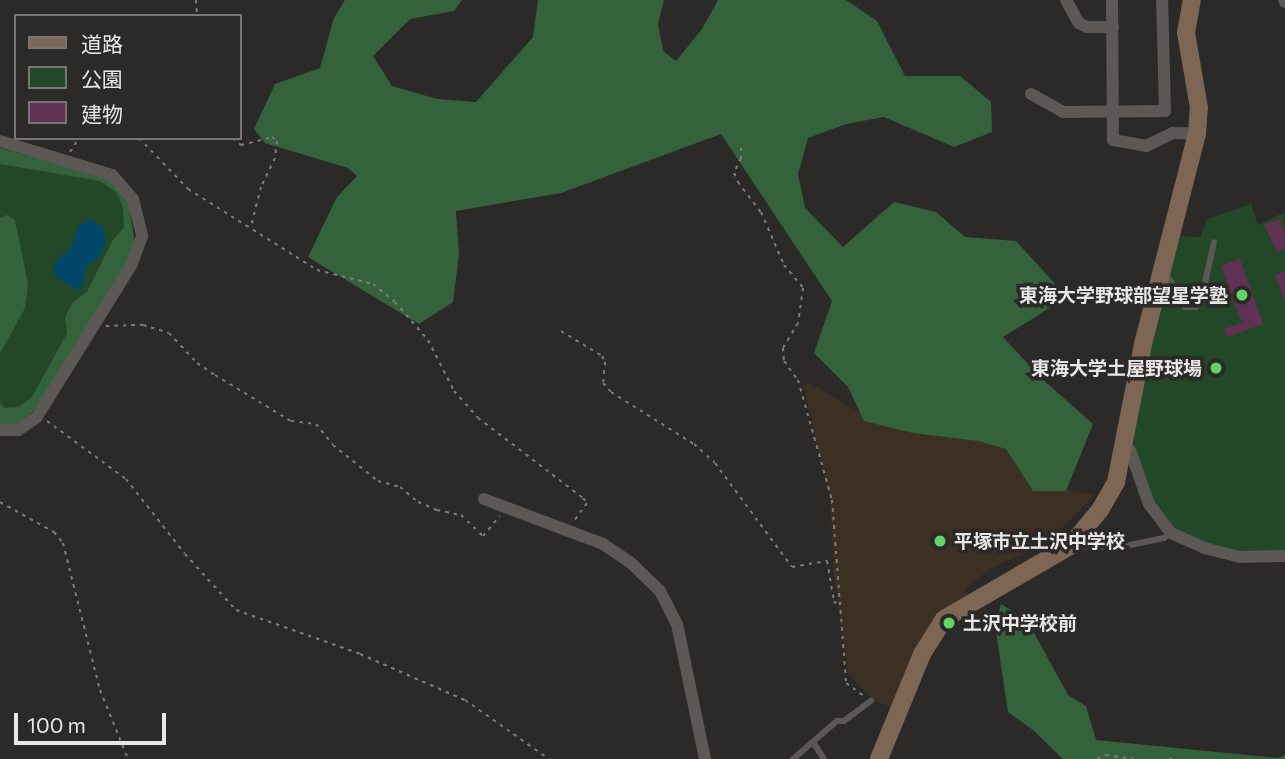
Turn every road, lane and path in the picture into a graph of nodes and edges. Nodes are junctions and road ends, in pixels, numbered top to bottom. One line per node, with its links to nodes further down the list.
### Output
1 (1066, 0): 5 (street)
2 (1112, 0): 5 (street)
3 (1162, 0): 7 (street)
4 (1192, 0): 8 (street)
5 (1113, 27): 7 (street)
6 (1031, 94): 7 (street)
7 (1115, 110): 8 (street)
8 (1198, 134): 17 (street)
9 (78, 140): 14 (path)
10 (141, 140): 15 (path)
11 (235, 140): 15 (path)
12 (0, 141): 14 (street)
13 (741, 148): 30 (path)
14 (66, 159): 18 (street)
15 (250, 227): 26 (path)
16 (1214, 242): 17 (lane)
17 (1163, 269): 22 (street)
18 (90, 327): 21 (street); 25 (path)
19 (561, 331): 30 (path)
20 (48, 415): 34 (path)
21 (0, 430)
22 (1125, 448): 27 (street); 28 (street)
23 (484, 499): 25 (street)
24 (0, 502): 33 (path)
25 (507, 508): 26 (street)
26 (568, 530): 35 (street)
27 (1171, 533): 28 (lane); 29 (street)
28 (1070, 546): 38 (street)
29 (1285, 556)
30 (839, 607): 31 (path)
31 (871, 701): 32 (lane)
32 (813, 742): 36 (lane); 37 (lane)
33 (128, 759)
34 (549, 759)
35 (705, 759)
36 (793, 759)
37 (824, 759)
38 (879, 759)
39 (1097, 759): 40 (path)
40 (1134, 759)
41 (1169, 759): 42 (path)
42 (1177, 759)

